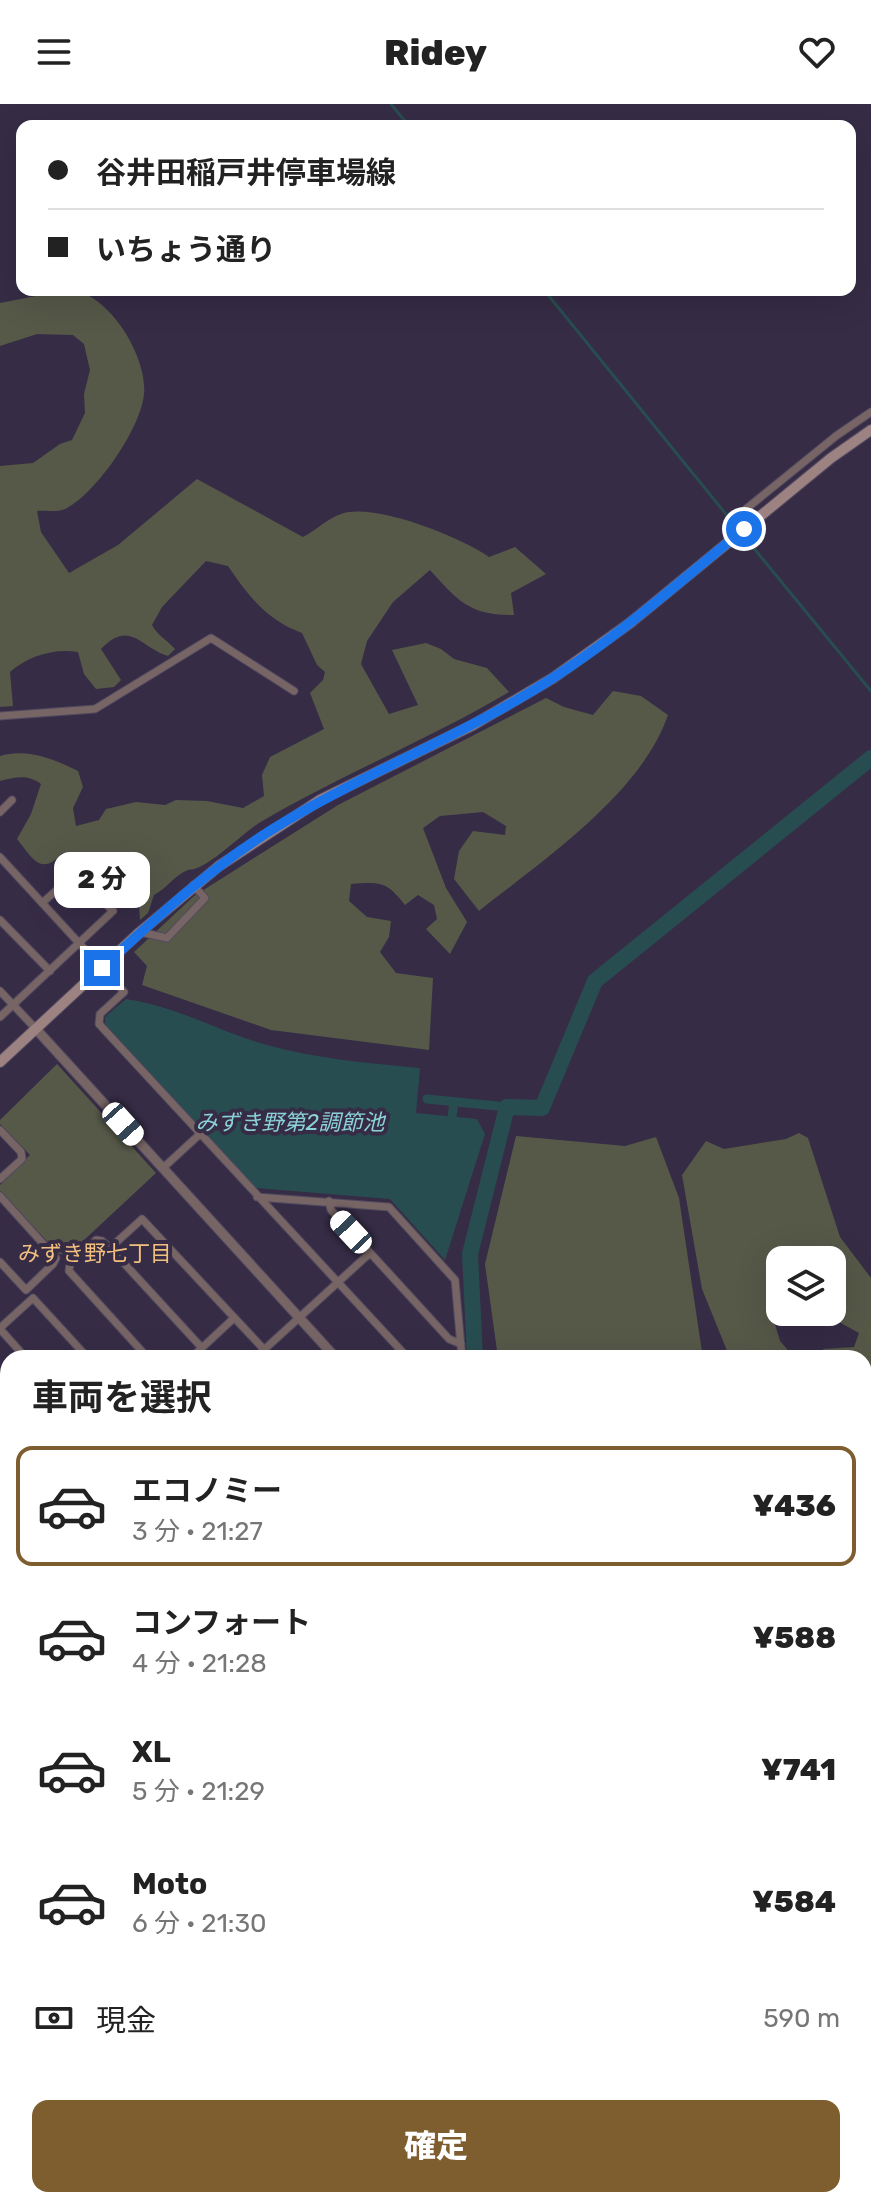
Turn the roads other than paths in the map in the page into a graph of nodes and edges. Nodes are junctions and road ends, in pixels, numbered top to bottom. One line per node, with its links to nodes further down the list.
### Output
1 (871, 412): 3 (street)
2 (871, 430): 9 (main road)
3 (746, 509)
4 (294, 691): 5 (street)
5 (0, 716)
6 (12, 800): 7 (street)
7 (0, 812)
8 (0, 857): 10 (street)
9 (193, 885): 12 (main road); 12 (street)
10 (42, 903): 13 (street); 13 (street)
11 (0, 920): 15 (street)
12 (140, 932): 14 (main road)
13 (80, 944): 14 (street); 15 (street)
14 (102, 968): 19 (main road); 22 (street)
15 (50, 971): 17 (street)
16 (0, 991): 17 (street)
17 (13, 1005): 18 (street); 19 (street)
18 (0, 1017)
19 (36, 1029): 20 (main road); 23 (street)
20 (0, 1062)
21 (0, 1130): 24 (street)
22 (200, 1134): 23 (street); 26 (street)
23 (163, 1168): 32 (street)
24 (0, 1179)
25 (0, 1196): 30 (street)
26 (257, 1197): 27 (street); 31 (street)
27 (329, 1201): 29 (street); 35 (street)
28 (110, 1248): 33 (street); 36 (street); 39 (street)
29 (370, 1253): 31 (street); 35 (street)
30 (0, 1262)
31 (337, 1284): 32 (street); 42 (street)
32 (299, 1317): 40 (street); 41 (street)
33 (234, 1318): 36 (street); 40 (street)
34 (0, 1328): 37 (street); 38 (street)
35 (461, 1344): 43 (street)
36 (202, 1348)
37 (19, 1350)
38 (81, 1350)
39 (141, 1350)
40 (264, 1350)
41 (329, 1350)
42 (400, 1350)
43 (461, 1350)

